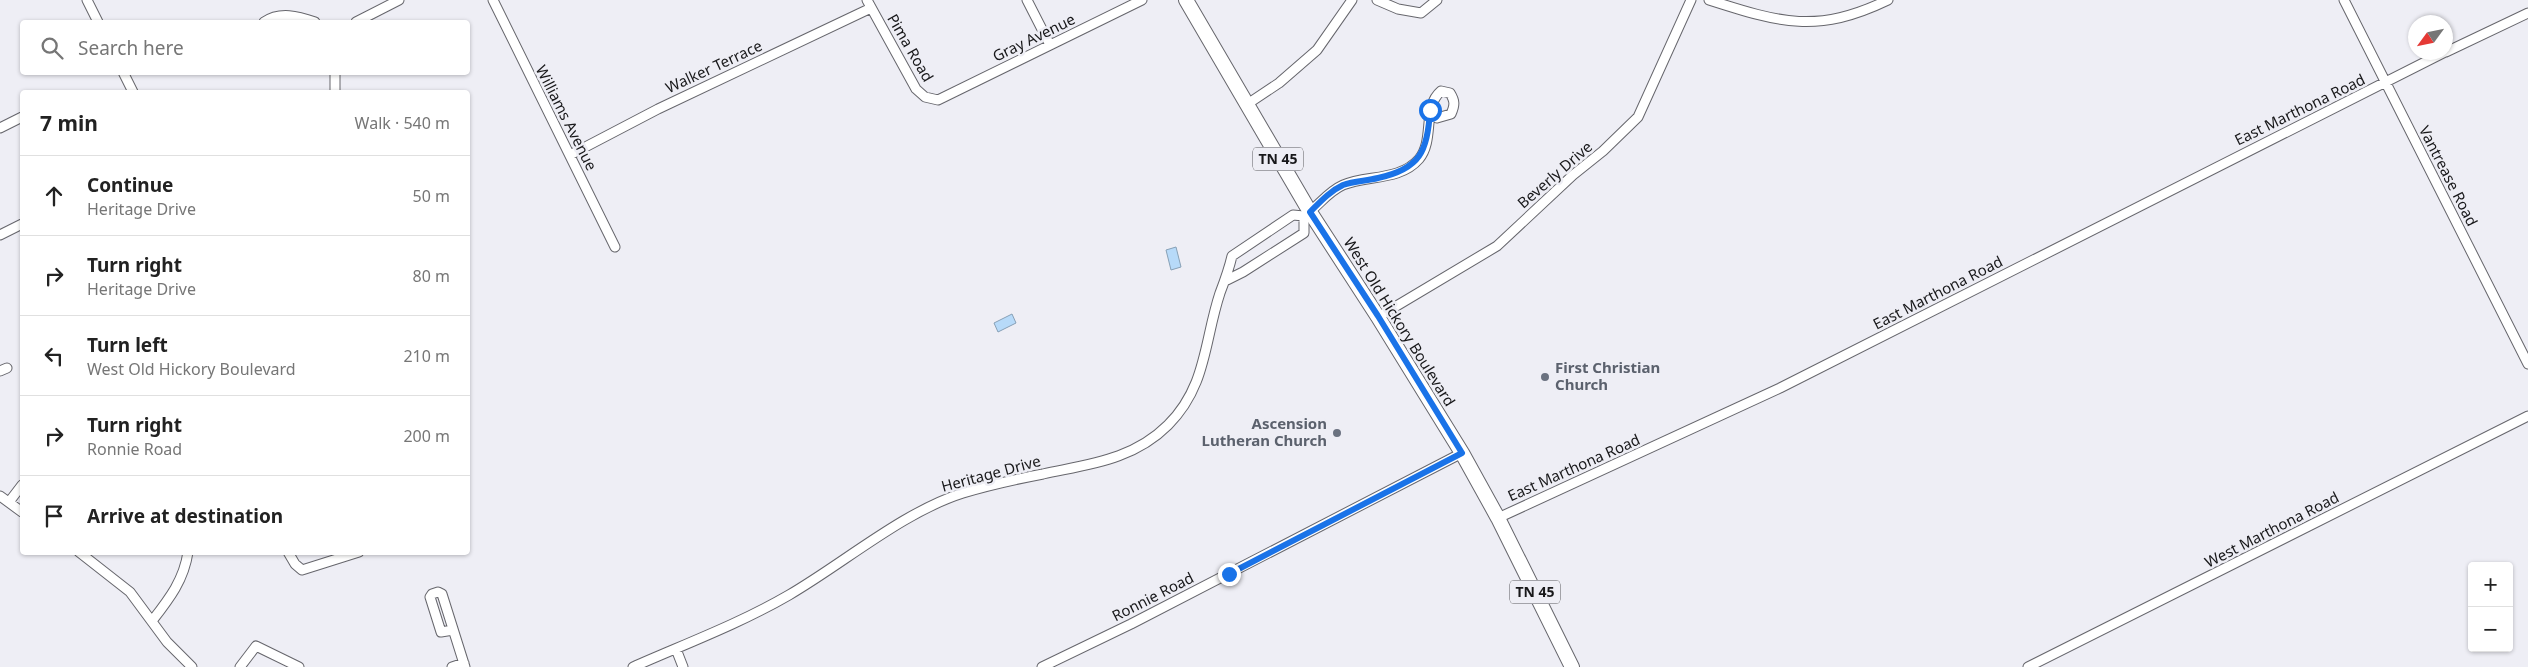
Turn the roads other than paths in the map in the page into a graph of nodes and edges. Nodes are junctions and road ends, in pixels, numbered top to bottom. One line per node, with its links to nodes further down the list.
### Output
1 (86, 0): 16 (street)
2 (399, 0): 19 (street)
3 (493, 0): 33 (street, Williams Avenue)
4 (1027, 0): 20 (street)
5 (1142, 0): 20 (street, Gray Avenue)
6 (1186, 0): 29 (main road, West Old Hickory Boulevard / TN 45)
7 (1352, 0): 29 (street)
8 (1377, 0): 9 (street)
9 (1437, 0)
10 (1691, 0): 39 (street, Beverly Drive)
11 (1709, 0): 12 (street)
12 (1888, 0)
13 (2344, 0): 25 (street, Vantrease Road)
14 (869, 4): 28 (street, Pima Road); 33 (street, Walker Terrace)
15 (2528, 13): 21 (street, East Marthona Road)
16 (97, 20)
17 (270, 20): 18 (street)
18 (309, 20)
19 (360, 20)
20 (1050, 45): 28 (street, Gray Avenue)
21 (2453, 48)
22 (2429, 60): 25 (street, East Marthona Road)
23 (124, 75): 26 (street)
24 (335, 75): 27 (street)
25 (2386, 82): 40 (street, Vantrease Road); 47 (street, East Marthona Road)
26 (132, 90)
27 (334, 90)
28 (938, 100)
29 (1246, 105): 34 (main road, West Old Hickory Boulevard / TN 45)
30 (1430, 110): 34 (street, Heritage Drive)
31 (20, 118): 32 (street)
32 (0, 128)
33 (570, 155): 37 (street, Williams Avenue)
34 (1307, 214): 38 (street, Heritage Drive); 38 (street, Heritage Drive); 39 (main road, West Old Hickory Boulevard / TN 45)
35 (20, 225): 36 (street)
36 (0, 235)
37 (615, 248)
38 (1227, 280): 54 (street, Heritage Drive)
39 (1378, 316): 42 (main road, West Old Hickory Boulevard / TN 45)
40 (2528, 364)
41 (2528, 416): 65 (street, West Marthona Road)
42 (1462, 453): 47 (main road, West Old Hickory Boulevard / TN 45); 56 (street, Ronnie Road)
43 (20, 488): 45 (street)
44 (0, 496): 45 (street)
45 (9, 502): 46 (street)
46 (20, 510)
47 (1498, 518): 64 (main road, West Old Hickory Boulevard / TN 45)
48 (83, 555): 52 (street)
49 (188, 555): 52 (street)
50 (290, 555): 51 (street)
51 (350, 555)
52 (152, 621): 57 (street)
53 (453, 630): 55 (street)
54 (676, 650): 61 (street, Heritage Drive); 62 (street)
55 (464, 665): 60 (street)
56 (1051, 665): 63 (street, Ronnie Road)
57 (192, 667)
58 (240, 667): 59 (street)
59 (298, 667)
60 (452, 667)
61 (633, 667)
62 (683, 667)
63 (1042, 667)
64 (1572, 667)
65 (2028, 667)

